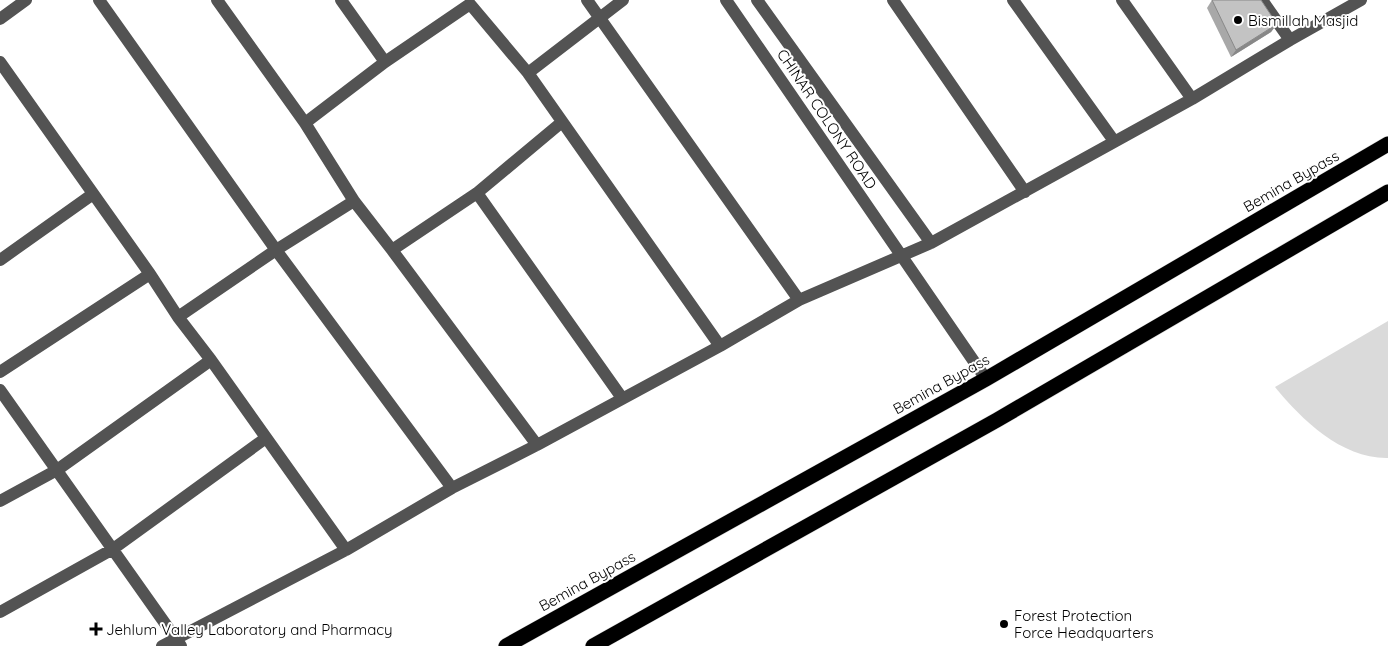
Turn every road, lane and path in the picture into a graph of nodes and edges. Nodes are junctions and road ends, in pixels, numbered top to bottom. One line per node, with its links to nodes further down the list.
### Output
1 (26, 0): 16 (street)
2 (99, 0): 32 (street)
3 (217, 0): 23 (street)
4 (341, 0): 19 (street)
5 (587, 0): 15 (street)
6 (623, 0): 15 (street)
7 (726, 0): 34 (street, CHINAR COLONY ROAD)
8 (757, 0): 31 (street, CHINAR COLONY ROAD)
9 (893, 0): 26 (street)
10 (1013, 0): 24 (street)
11 (1122, 0): 21 (street)
12 (1262, 0): 17 (street)
13 (1361, 0): 17 (street)
14 (468, 2): 19 (street); 20 (street)
15 (600, 18): 20 (street); 37 (street)
16 (0, 19)
17 (1290, 40): 21 (street)
18 (0, 62): 29 (street)
19 (385, 62): 23 (street)
20 (528, 73): 22 (street)
21 (1192, 98): 24 (street)
22 (562, 122): 28 (street); 39 (street)
23 (305, 123): 30 (street)
24 (1114, 141): 26 (street)
25 (1388, 144): 42 (highway, Bemina Bypass)
26 (1025, 192): 31 (street)
27 (1388, 192): 56 (highway)
28 (477, 193): 33 (street); 44 (street)
29 (93, 194): 35 (street); 36 (street)
30 (354, 201): 32 (street); 33 (street)
31 (931, 243): 34 (street)
32 (276, 250): 38 (street); 48 (street)
33 (392, 250): 46 (street)
34 (902, 257): 37 (street); 42 (street, CHINAR COLONY ROAD)
35 (0, 260)
36 (150, 274): 38 (street); 41 (street)
37 (799, 300): 39 (street)
38 (178, 317): 40 (street)
39 (720, 346): 44 (street)
40 (211, 360): 45 (street); 47 (street)
41 (0, 372)
42 (986, 379): 55 (highway, Bemina Bypass)
43 (0, 390): 47 (street)
44 (622, 398): 46 (street)
45 (266, 438): 50 (street); 51 (street)
46 (537, 445): 48 (street)
47 (57, 470): 49 (street); 50 (street)
48 (452, 488): 51 (street)
49 (0, 501)
50 (113, 550): 52 (street); 53 (street)
51 (346, 550): 53 (street)
52 (0, 612)
53 (178, 642): 54 (street)
54 (162, 646)
55 (506, 646)
56 (593, 646)

